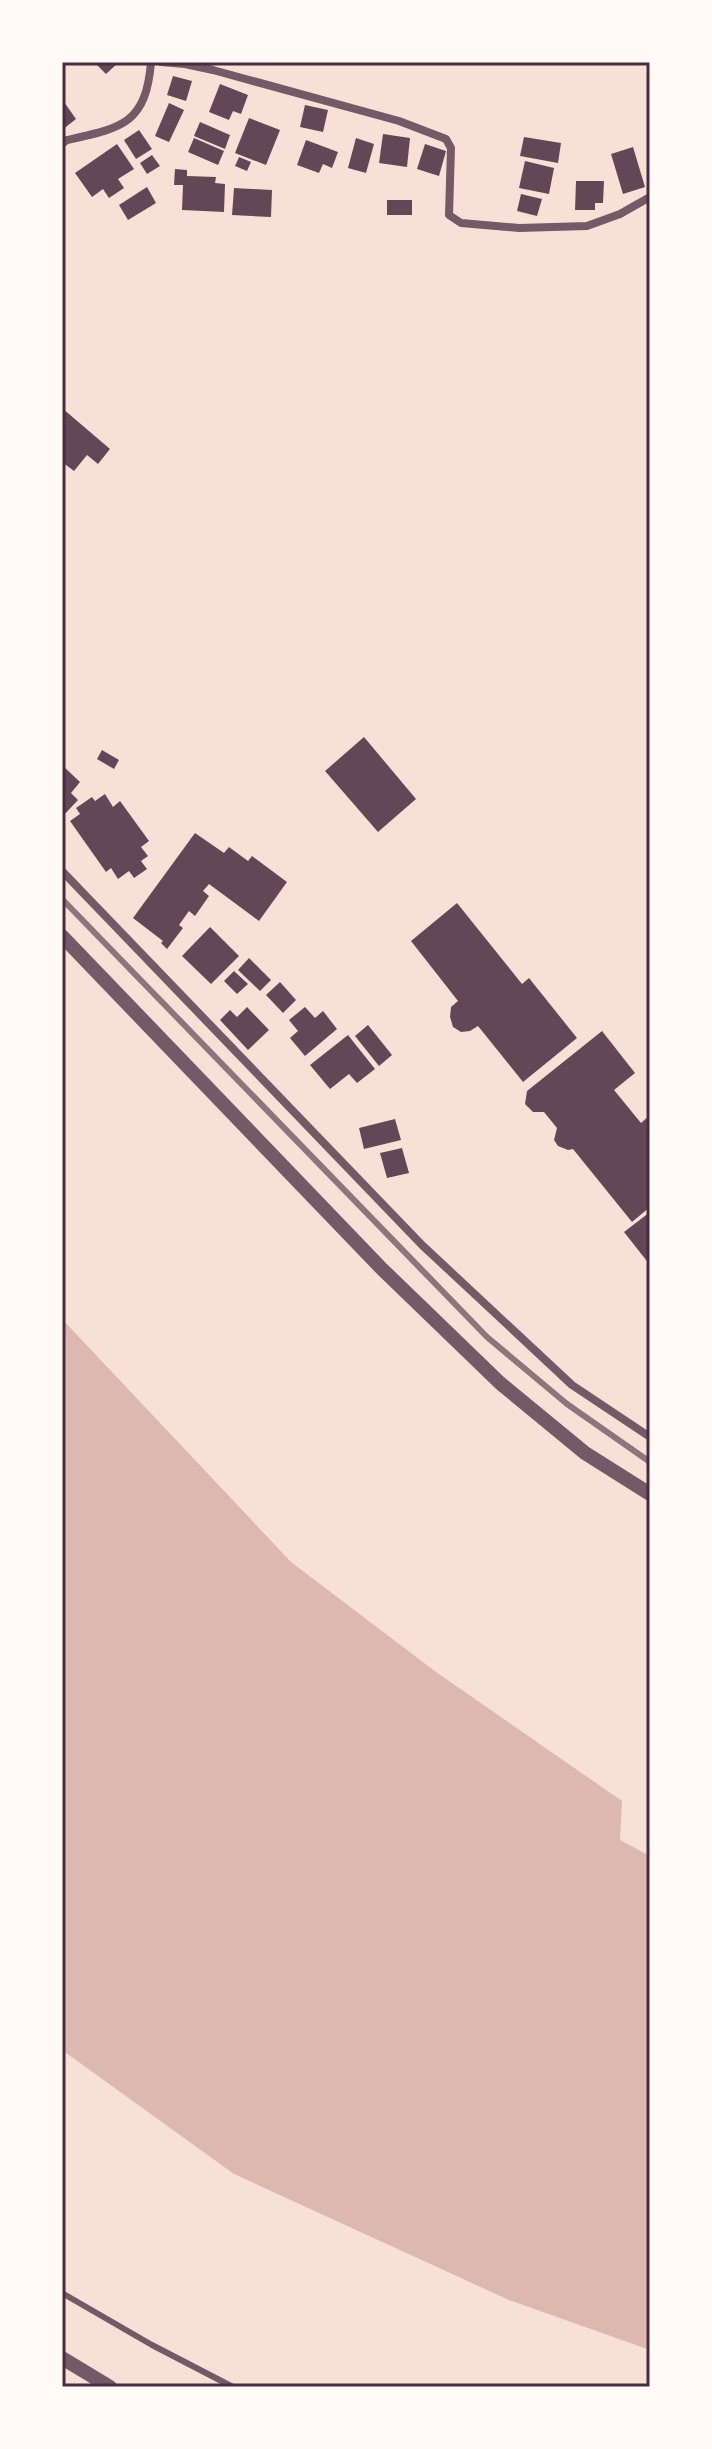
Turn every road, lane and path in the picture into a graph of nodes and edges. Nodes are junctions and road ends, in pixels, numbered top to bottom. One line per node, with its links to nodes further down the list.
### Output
1 (151, 62): 3 (street)
2 (161, 62): 4 (street)
3 (62, 144)
4 (650, 197)
5 (62, 871): 7 (street)
6 (62, 936): 8 (street)
7 (650, 1437)
8 (650, 1494)
9 (62, 2293): 12 (lane)
10 (62, 2358): 11 (street)
11 (110, 2387)
12 (233, 2387)

